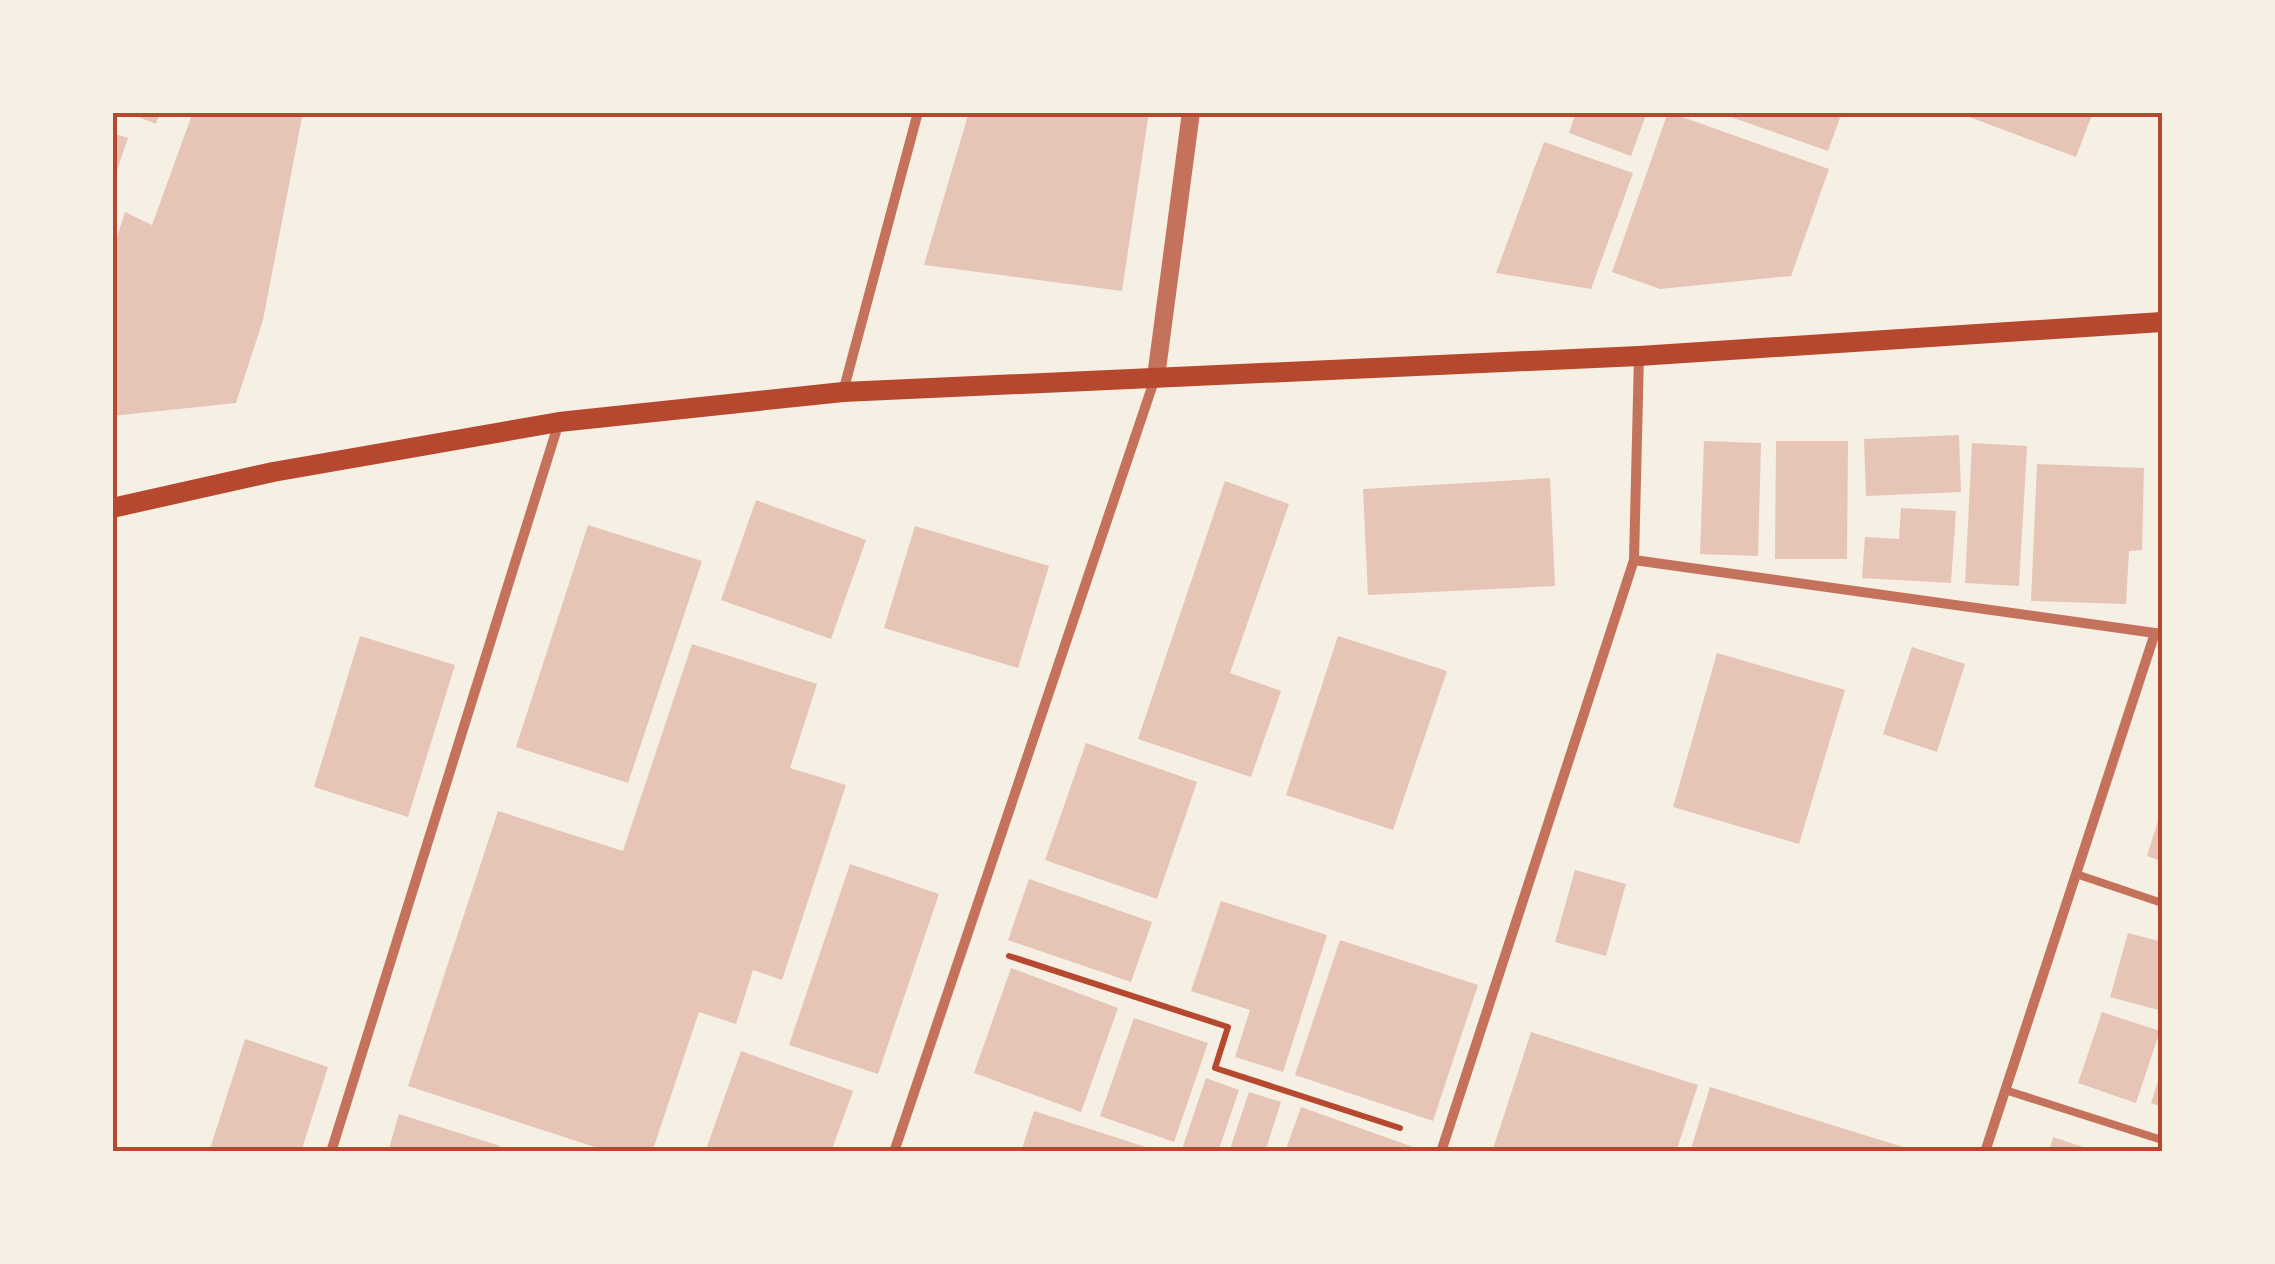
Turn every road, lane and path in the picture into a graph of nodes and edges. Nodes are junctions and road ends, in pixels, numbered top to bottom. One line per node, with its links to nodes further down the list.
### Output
1 (918, 112): 6 (street)
2 (1191, 112): 5 (street)
3 (2162, 322): 4 (main road)
4 (1639, 356): 5 (main road); 9 (street)
5 (1156, 377): 6 (main road); 13 (street)
6 (843, 392): 7 (main road)
7 (558, 422): 8 (main road); 17 (street)
8 (112, 508)
9 (1634, 560): 10 (street); 16 (street)
10 (2159, 634): 11 (street)
11 (2076, 874): 12 (lane); 14 (street)
12 (2162, 903)
13 (964, 942): 16 (path); 18 (street)
14 (2005, 1090): 15 (lane); 19 (street)
15 (2162, 1140)
16 (1442, 1147)
17 (331, 1152)
18 (894, 1152)
19 (1985, 1152)

